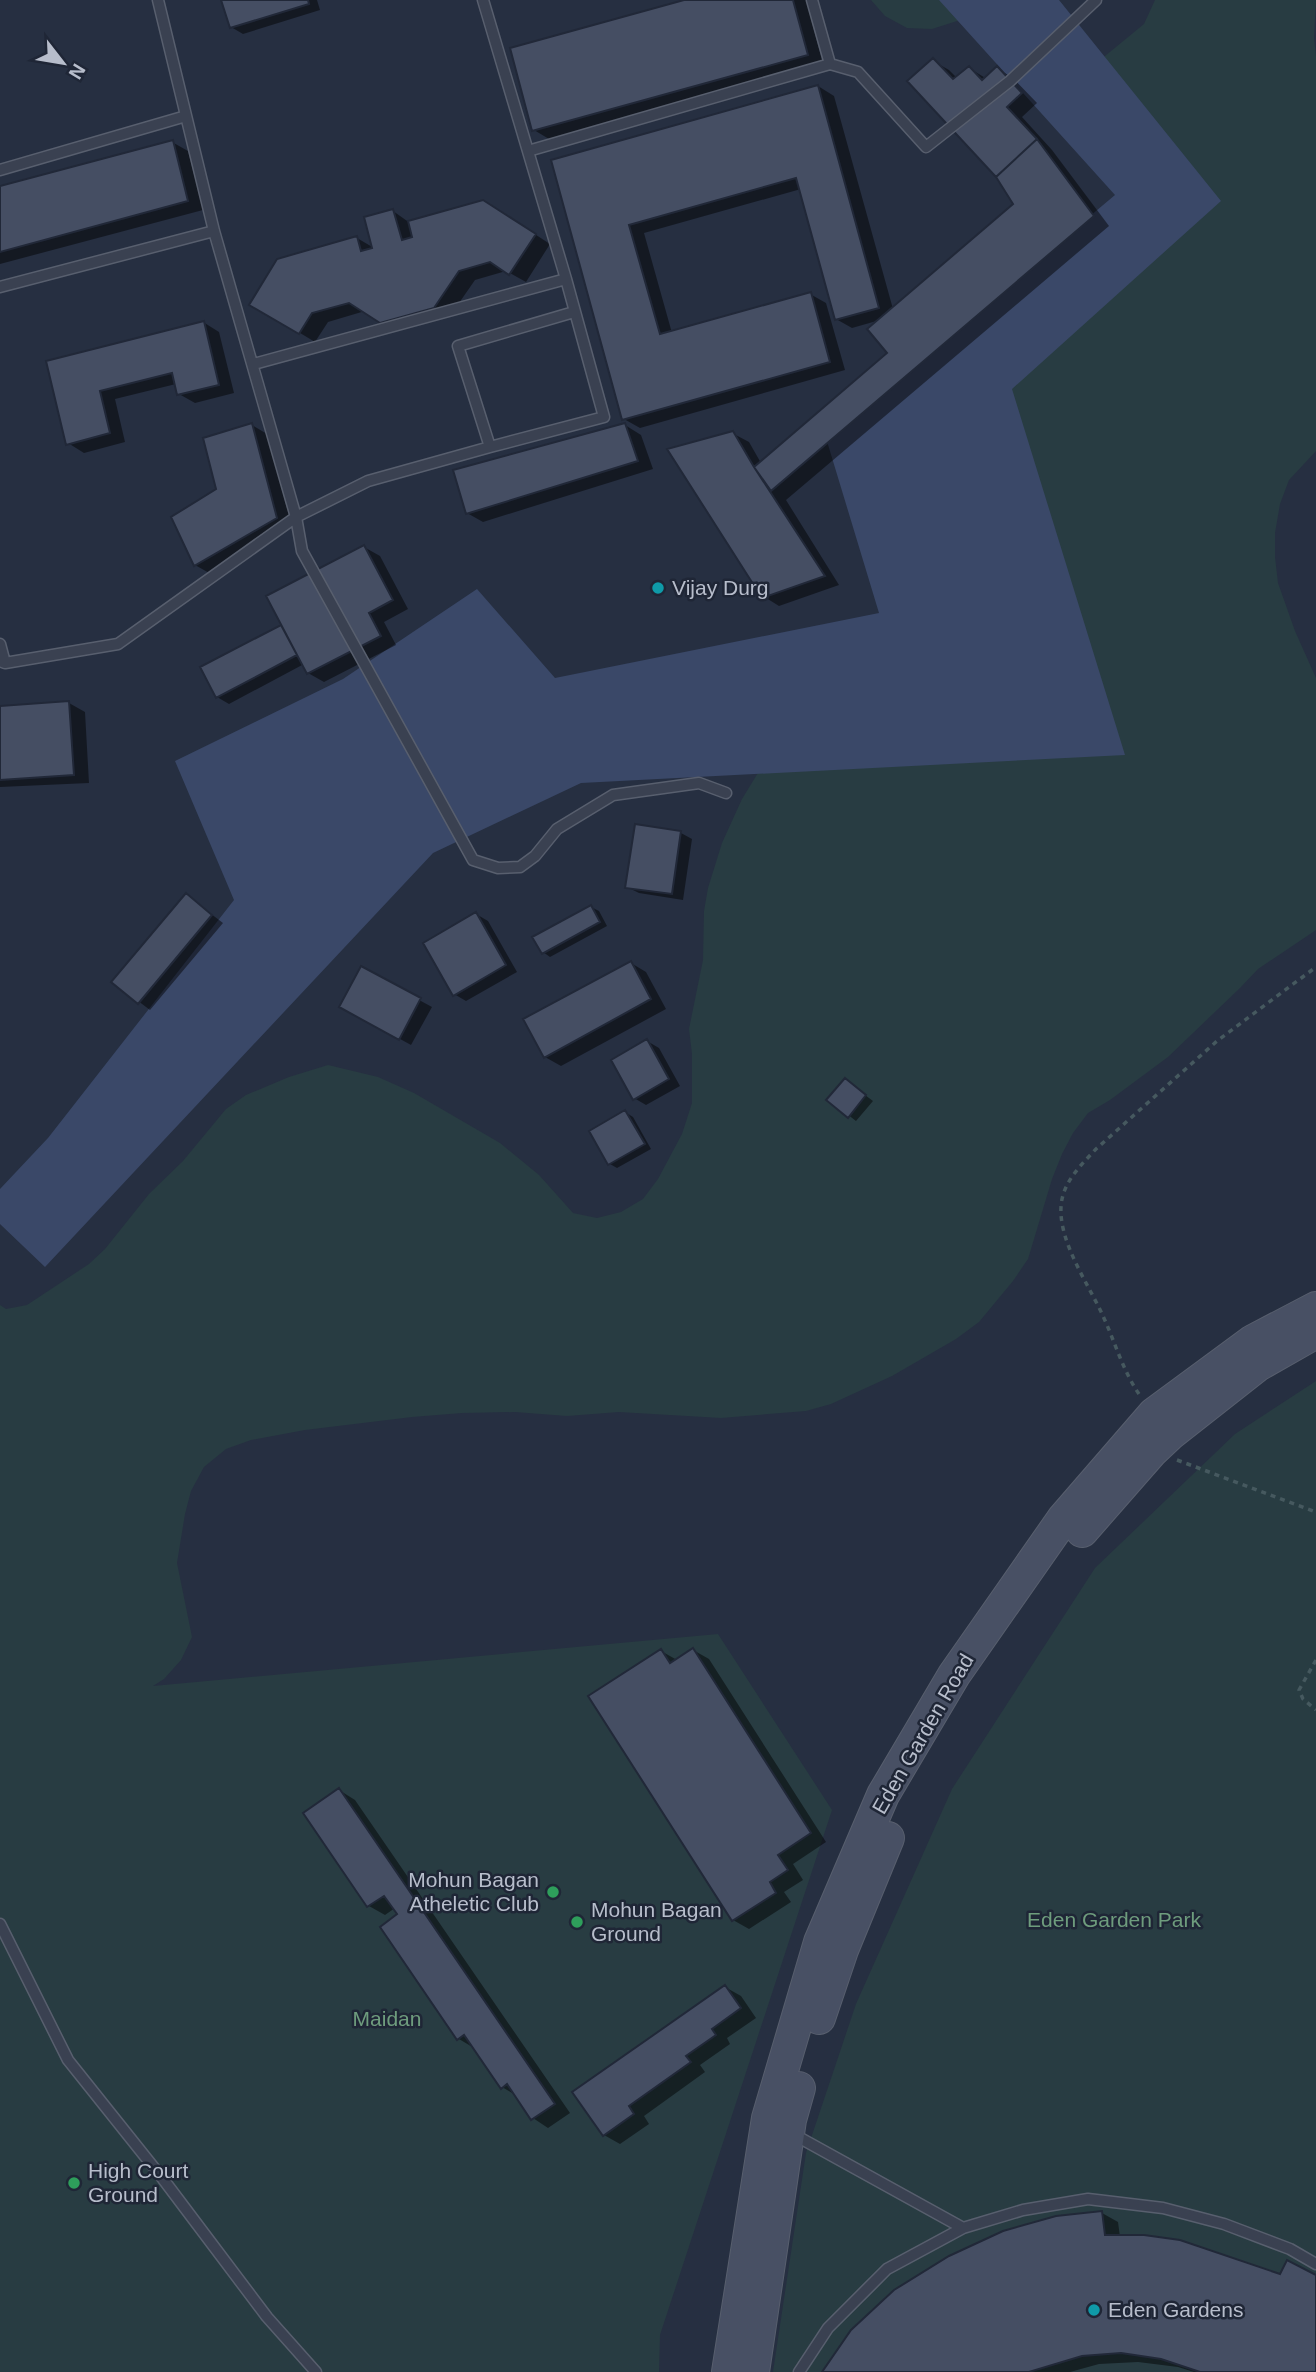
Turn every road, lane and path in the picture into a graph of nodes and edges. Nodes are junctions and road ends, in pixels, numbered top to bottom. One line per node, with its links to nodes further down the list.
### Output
1 (158, 0): 6 (lane)
2 (483, 0): 7 (lane)
3 (812, 0): 5 (lane)
4 (1095, 0): 5 (lane)
5 (830, 64): 7 (lane)
6 (186, 116): 8 (lane); 9 (lane)
7 (528, 151): 10 (lane)
8 (0, 170)
9 (214, 231): 11 (lane); 13 (lane)
10 (566, 279): 12 (lane); 13 (lane)
11 (0, 287)
12 (574, 312): 14 (lane); 14 (lane)
13 (254, 364): 15 (lane)
14 (490, 447): 15 (lane)
15 (296, 517): 17 (lane); 18 (lane)
16 (0, 645): 17 (lane)
17 (2, 662)
18 (726, 793)
19 (1316, 967): 22 (path)
20 (1316, 1308): 32 (main road, Eden Garden Road)
21 (1316, 1332): 23 (main road, Eden Garden Road)
22 (1117, 1348)
23 (1152, 1451): 24 (path); 28 (main road, Eden Garden Road)
24 (1316, 1512)
25 (1316, 1660): 26 (path)
26 (1316, 1710)
27 (0, 1924): 31 (lane)
28 (789, 2132): 29 (lane); 33 (main road, Eden Garden Road)
29 (963, 2228): 30 (lane); 34 (lane)
30 (1316, 2264)
31 (316, 2372)
32 (728, 2372)
33 (753, 2372)
34 (799, 2372)

